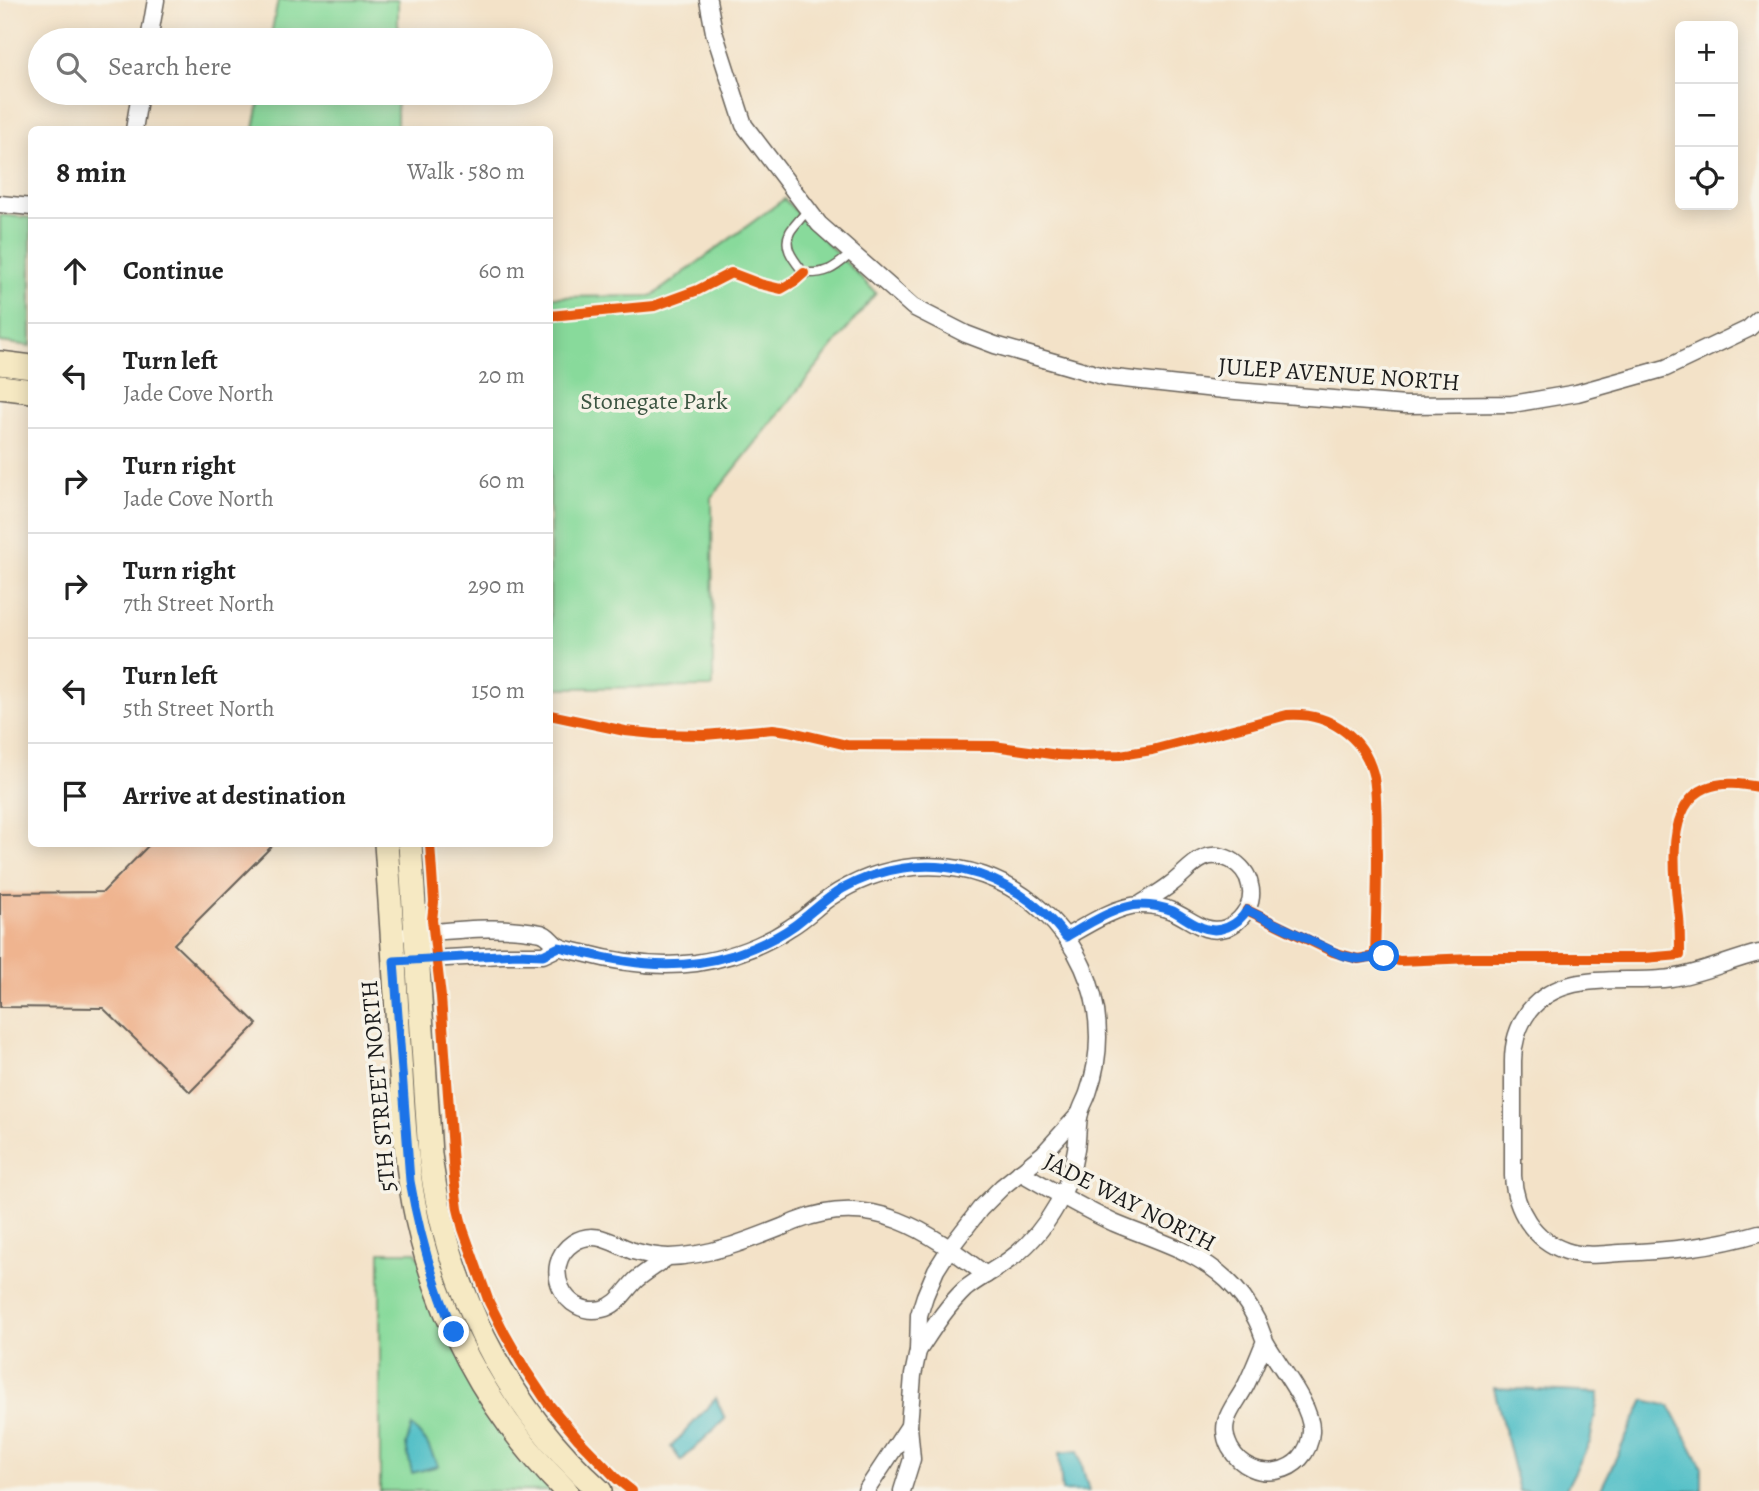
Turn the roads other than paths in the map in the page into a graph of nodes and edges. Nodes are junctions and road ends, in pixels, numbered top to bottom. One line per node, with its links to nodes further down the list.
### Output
1 (156, 0): 3 (street)
2 (708, 0): 8 (street, JULEP AVENUE NORTH)
3 (151, 28)
4 (138, 105): 5 (street)
5 (135, 126)
6 (0, 204): 7 (street)
7 (28, 207)
8 (808, 209): 9 (street, JULEP AVENUE NORTH); 9 (lane)
9 (851, 254): 10 (street, JULEP AVENUE NORTH)
10 (1759, 319)
11 (0, 363): 12 (street)
12 (28, 366)
13 (0, 387): 14 (street)
14 (28, 390)
15 (386, 847): 19 (street, 5TH STREET NORTH)
16 (410, 847): 18 (street, 5TH STREET NORTH)
17 (1139, 905): 17 (street); 20 (street)
18 (416, 933): 19 (street); 21 (street); 23 (street, 5TH STREET NORTH)
19 (392, 935): 24 (street, 5TH STREET NORTH)
20 (1066, 937): 21 (street); 25 (street)
21 (559, 947): 23 (street)
22 (1759, 953): 28 (street)
23 (418, 960): 24 (street); 36 (street, 5TH STREET NORTH)
24 (394, 961): 35 (street, 5TH STREET NORTH)
25 (1080, 1113): 26 (street); 27 (street)
26 (1020, 1172): 27 (street, JADE WAY NORTH); 29 (street)
27 (1061, 1196): 31 (street); 32 (street, JADE WAY NORTH)
28 (1758, 1236)
29 (950, 1248): 30 (street); 31 (street); 33 (street)
30 (668, 1257): 30 (street)
31 (986, 1275): 33 (street)
32 (1265, 1341): 32 (street, JADE WAY NORTH)
33 (918, 1352): 34 (street)
34 (909, 1426): 37 (street); 38 (street)
35 (566, 1491)
36 (600, 1491)
37 (866, 1491)
38 (902, 1491)

